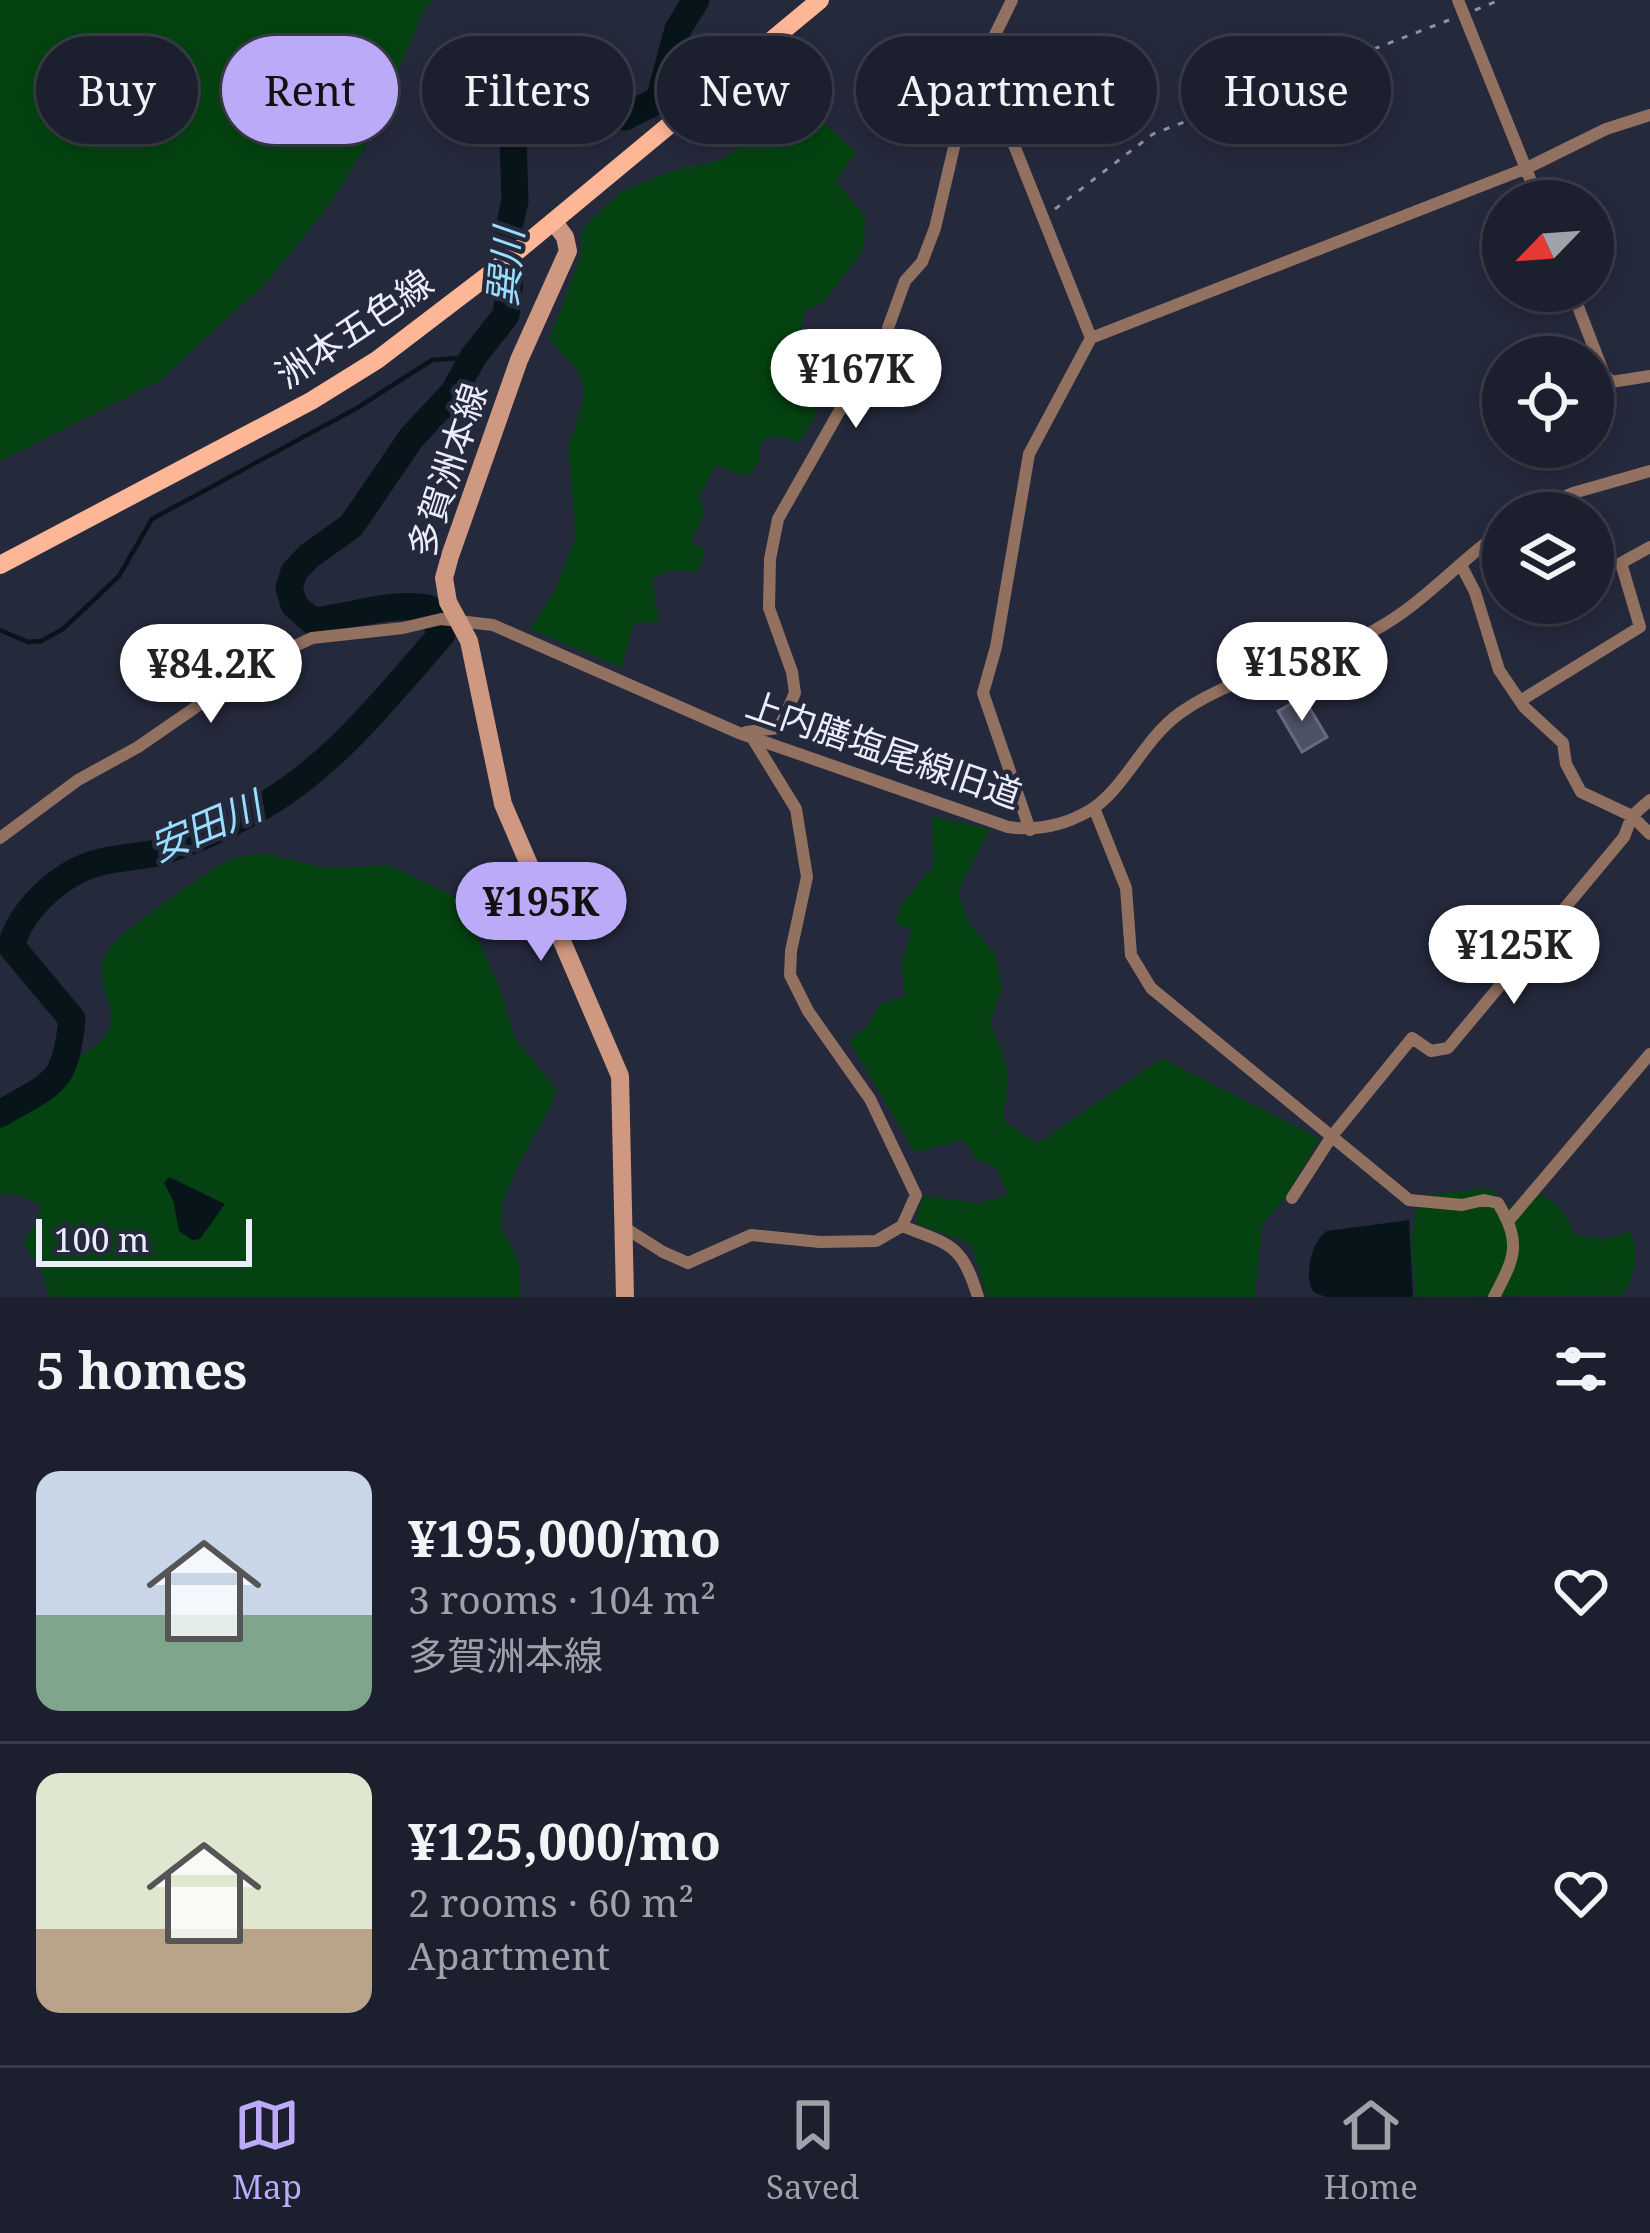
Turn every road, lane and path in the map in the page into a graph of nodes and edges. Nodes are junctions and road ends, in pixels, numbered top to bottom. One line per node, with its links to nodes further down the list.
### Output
1 (820, 0): 12 (main road, 洲本五色線)
2 (1012, 0): 5 (street)
3 (1500, 0): 4 (path)
4 (1461, 7): 9 (street); 11 (path)
5 (991, 36)
6 (1650, 115): 9 (street)
7 (955, 144): 24 (street)
8 (1014, 144): 11 (street)
9 (1527, 168): 10 (street); 14 (street)
10 (1531, 180)
11 (1044, 217): 14 (street)
12 (554, 222): 20 (main road, 洲本五色線); 22 (main road, 多賀洲本線)
13 (1580, 312): 15 (street)
14 (1091, 338): 28 (street)
15 (1650, 376)
16 (1650, 471): 17 (street)
17 (1577, 492)
18 (1482, 548): 21 (street)
19 (1650, 548): 23 (street)
20 (4, 560)
21 (1461, 565): 23 (street); 26 (street)
22 (448, 620): 24 (street, 上内膳塩尾線旧道); 30 (street); 35 (main road, 多賀洲本線)
23 (1520, 701): 27 (street)
24 (746, 736): 28 (street, 上内膳塩尾線旧道); 36 (street)
25 (1650, 800): 27 (street)
26 (1094, 808): 28 (street, 上内膳塩尾線旧道); 32 (street)
27 (1632, 816): 29 (street); 32 (street)
28 (1030, 830)
29 (1650, 834)
30 (0, 838)
31 (1650, 1054): 34 (street)
32 (1332, 1136): 33 (street); 34 (street)
33 (1292, 1198)
34 (1509, 1220): 39 (street)
35 (622, 1226): 36 (street); 37 (main road, 多賀洲本線)
36 (902, 1226): 38 (street)
37 (625, 1297)
38 (978, 1297)
39 (1494, 1297)

